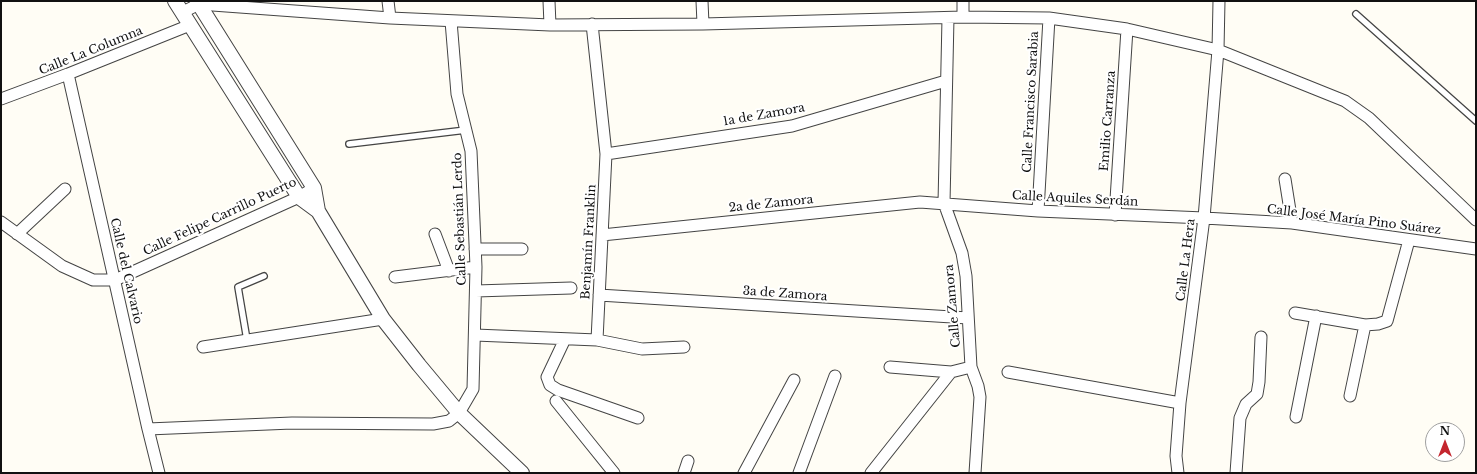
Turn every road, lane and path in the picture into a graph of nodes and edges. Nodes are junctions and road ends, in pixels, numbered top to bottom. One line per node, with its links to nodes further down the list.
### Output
1 (388, 1): 10 (street)
2 (549, 1): 17 (street)
3 (702, 1): 15 (street)
4 (963, 1): 9 (street)
5 (1219, 1): 19 (street, Calle La Hera)
6 (198, 3): 7 (street); 10 (street); 28 (street)
7 (179, 7): 16 (street)
8 (1356, 14): 23 (lane)
9 (963, 17): 11 (street); 12 (street)
10 (390, 18): 13 (street)
11 (948, 18): 15 (street); 21 (street, Calle Zamora)
12 (1049, 18): 18 (street); 33 (street, Calle Francisco Sarabia)
13 (451, 21): 17 (street); 24 (street, Calle Sebastián Lerdo)
14 (592, 24): 15 (street); 17 (street); 26 (street, Benjamín Franklin)
15 (703, 24)
16 (190, 25): 20 (street, Calle La Columna); 30 (street)
17 (550, 25)
18 (1127, 29): 19 (street); 34 (street, Emilio Carranza)
19 (1218, 50): 35 (street, Calle La Hera); 36 (street)
20 (68, 74): 22 (street, Calle La Columna); 50 (street, Calle del Calvario)
21 (946, 81): 26 (street, 1a de Zamora); 31 (street, Calle Zamora)
22 (1, 99)
23 (1476, 121)
24 (466, 130): 25 (lane); 43 (street, Calle Sebastián Lerdo)
25 (349, 144)
26 (606, 154): 41 (street, Benjamín Franklin)
27 (1285, 179): 38 (street)
28 (314, 188): 30 (street, Calle Felipe Carrillo Puerto); 32 (street)
29 (65, 189): 39 (street)
30 (299, 197): 32 (street); 50 (street, Calle Felipe Carrillo Puerto)
31 (944, 203): 33 (street, Calle Aquiles Serdán); 41 (street, 2a de Zamora); 56 (street, Calle Zamora)
32 (318, 211): 57 (street)
33 (1038, 211): 34 (street, Calle Aquiles Serdán)
34 (1115, 215): 35 (street, Calle Aquiles Serdán)
35 (1204, 218): 38 (street, Calle José María Pino Suárez); 74 (street, Calle La Hera)
36 (1476, 220)
37 (1, 222): 39 (street)
38 (1292, 223): 42 (street, Calle José María Pino Suárez)
39 (17, 234): 50 (street)
40 (434, 234): 47 (street)
41 (602, 235): 53 (street, Benjamín Franklin)
42 (1409, 240): 45 (street, Calle José María Pino Suárez); 58 (street)
43 (476, 249): 44 (street); 46 (street, Calle Sebastián Lerdo)
44 (522, 249)
45 (1476, 249)
46 (476, 267): 47 (street); 52 (street, Calle Sebastián Lerdo)
47 (449, 270): 49 (street)
48 (264, 276): 62 (lane)
49 (396, 277)
50 (116, 280): 78 (street, Calle del Calvario)
51 (571, 288): 52 (street)
52 (476, 291): 59 (street, Calle Sebastián Lerdo)
53 (599, 295): 56 (street, 3a de Zamora); 63 (street, Benjamín Franklin)
54 (1295, 313): 55 (street)
55 (1316, 316): 58 (street); 76 (street)
56 (968, 318): 67 (street, Calle Zamora)
57 (383, 319): 62 (street); 75 (street)
58 (1365, 325): 72 (street)
59 (475, 335): 61 (street); 75 (street, Calle Sebastián Lerdo)
60 (1261, 337): 89 (street)
61 (564, 339): 63 (street); 77 (street)
62 (247, 340): 64 (street)
63 (597, 340): 65 (street)
64 (203, 348)
65 (684, 348)
66 (890, 367): 68 (street)
67 (971, 367): 68 (street); 87 (street, Calle Zamora)
68 (951, 372): 86 (street)
69 (1008, 372): 74 (street)
70 (836, 376): 85 (street)
71 (794, 380): 84 (street)
72 (1350, 396)
73 (556, 401): 82 (street)
74 (1180, 403): 88 (street, Calle La Hera)
75 (459, 414): 78 (street); 81 (street)
76 (1296, 416)
77 (638, 418)
78 (148, 429): 80 (street, Calle del Calvario)
79 (688, 461): 83 (street)
80 (159, 473)
81 (522, 473)
82 (614, 473)
83 (684, 473)
84 (744, 473)
85 (799, 473)
86 (871, 473)
87 (975, 473)
88 (1178, 473)
89 (1236, 473)

